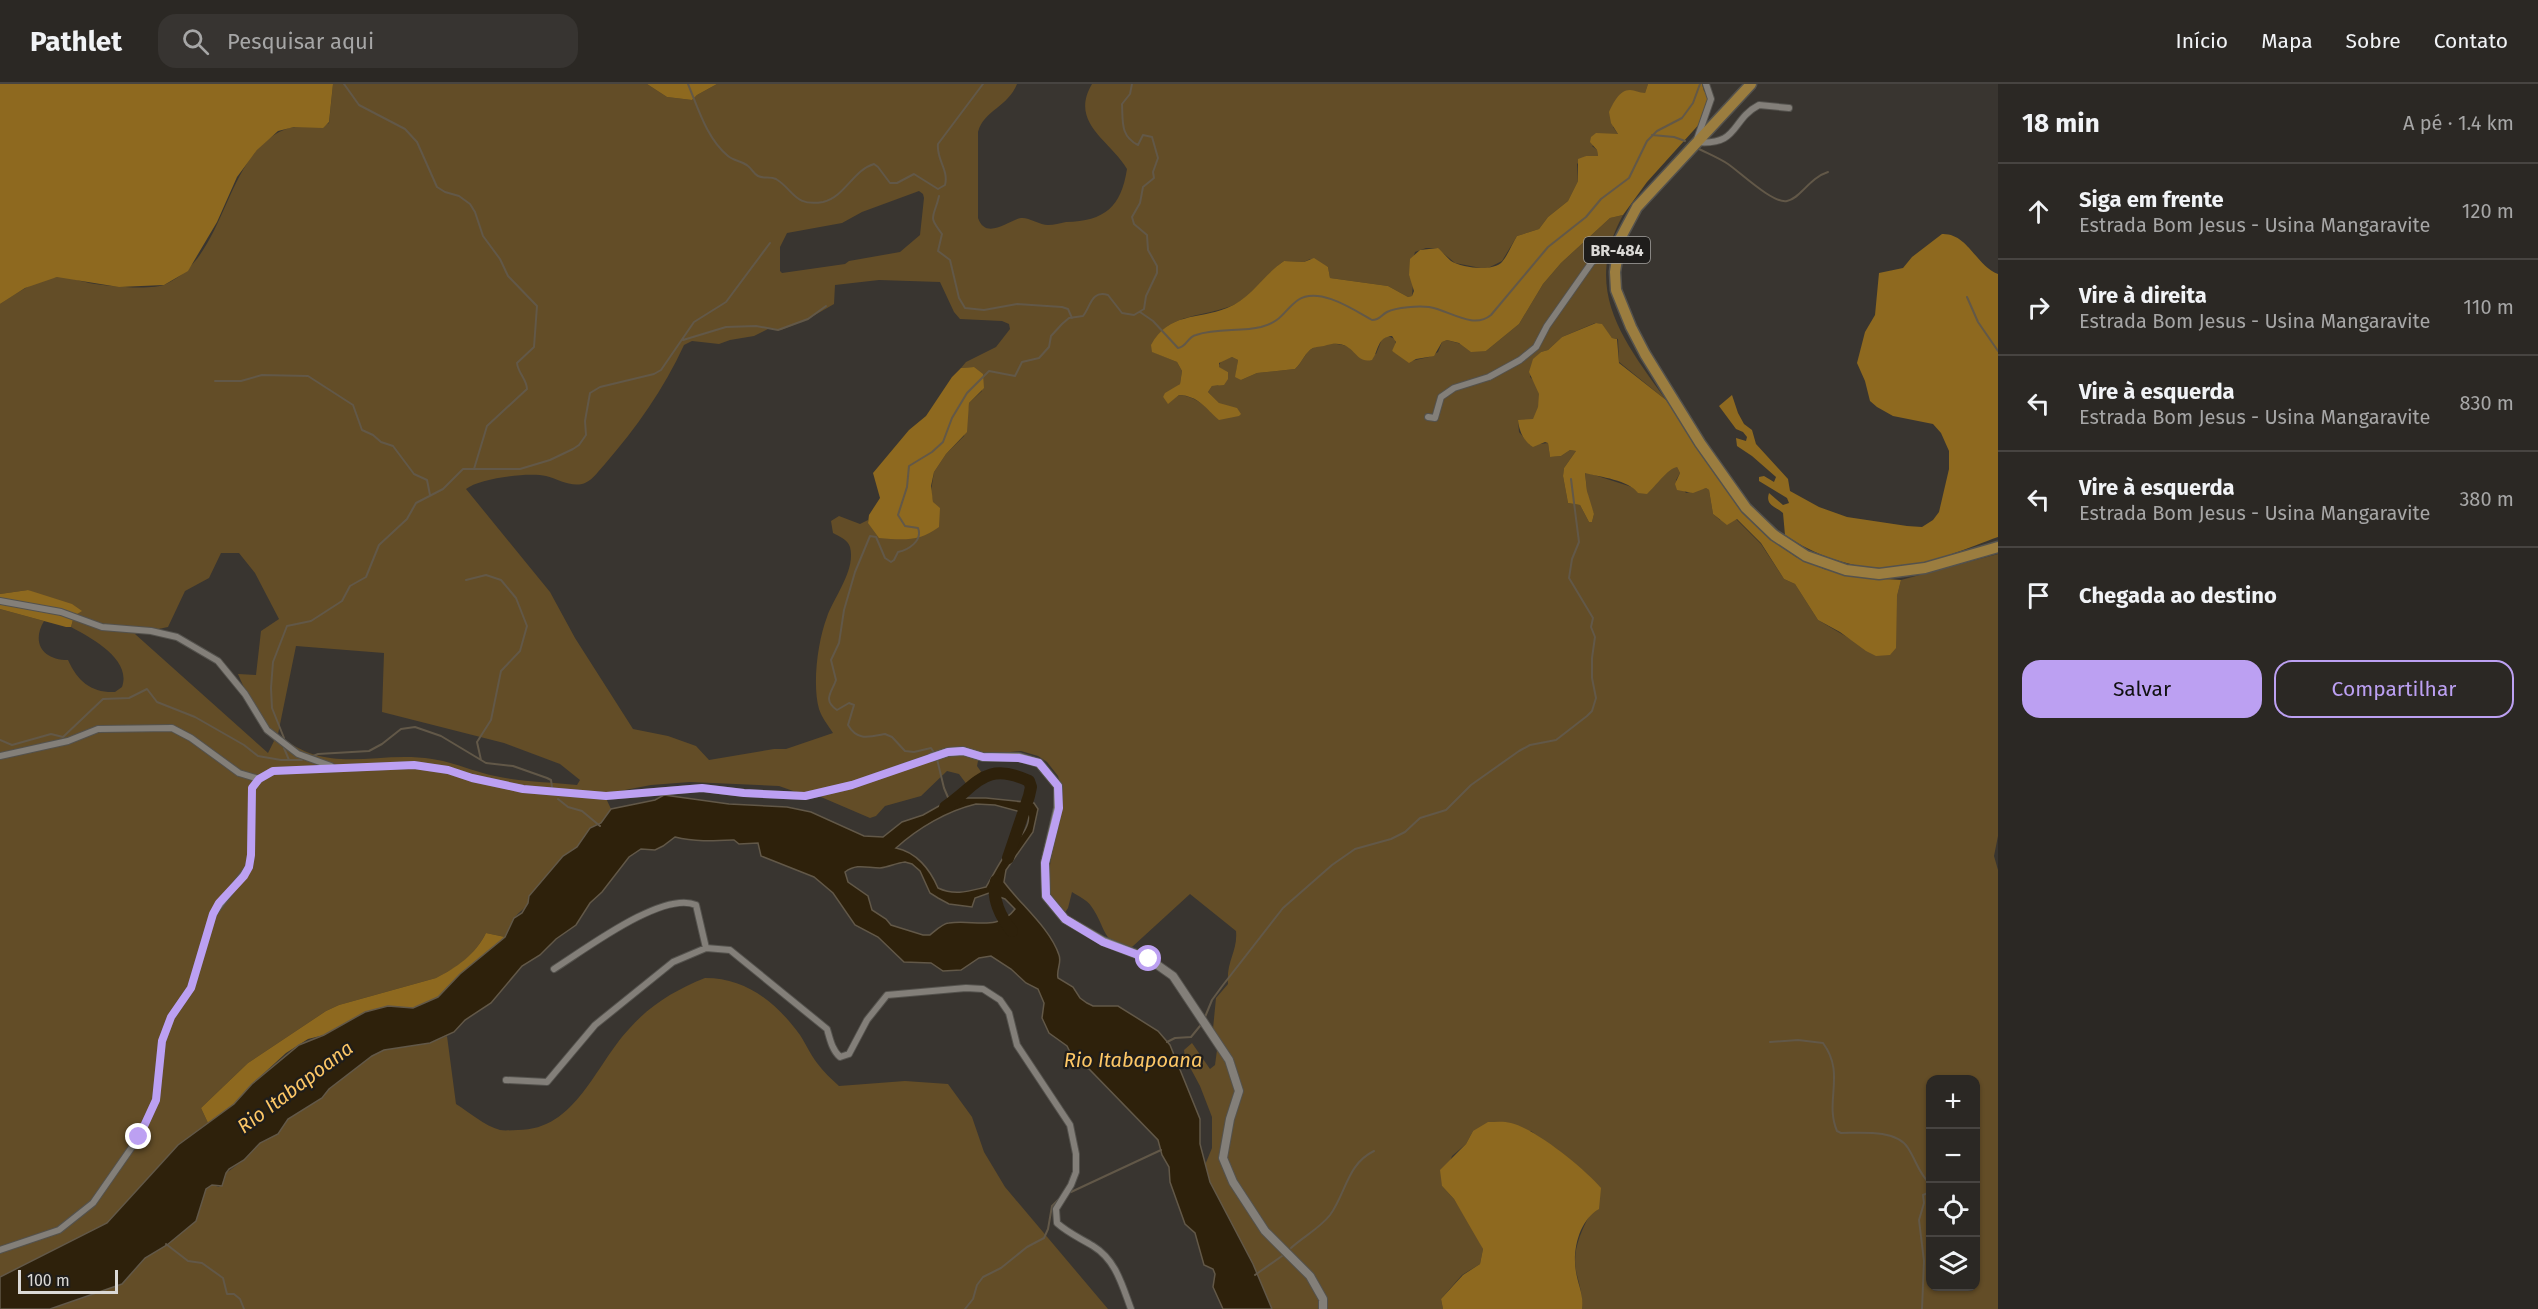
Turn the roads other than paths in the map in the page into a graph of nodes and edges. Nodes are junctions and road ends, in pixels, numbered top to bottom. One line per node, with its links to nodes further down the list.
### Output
1 (1706, 84): 4 (street)
2 (1751, 84): 4 (main road, BR-484)
3 (1789, 108): 4 (street)
4 (1696, 142): 5 (main road, BR-484)
5 (1616, 251): 6 (street); 7 (main road, BR-484)
6 (1428, 417)
7 (1998, 547)
8 (0, 601): 11 (street)
9 (0, 756): 12 (street)
10 (935, 756): 11 (street); 18 (street)
11 (334, 768): 12 (street)
12 (259, 779): 16 (street)
13 (706, 948): 14 (street); 15 (street); 17 (street)
14 (554, 969)
15 (506, 1080)
16 (0, 1250)
17 (1131, 1309)
18 (1323, 1309)

